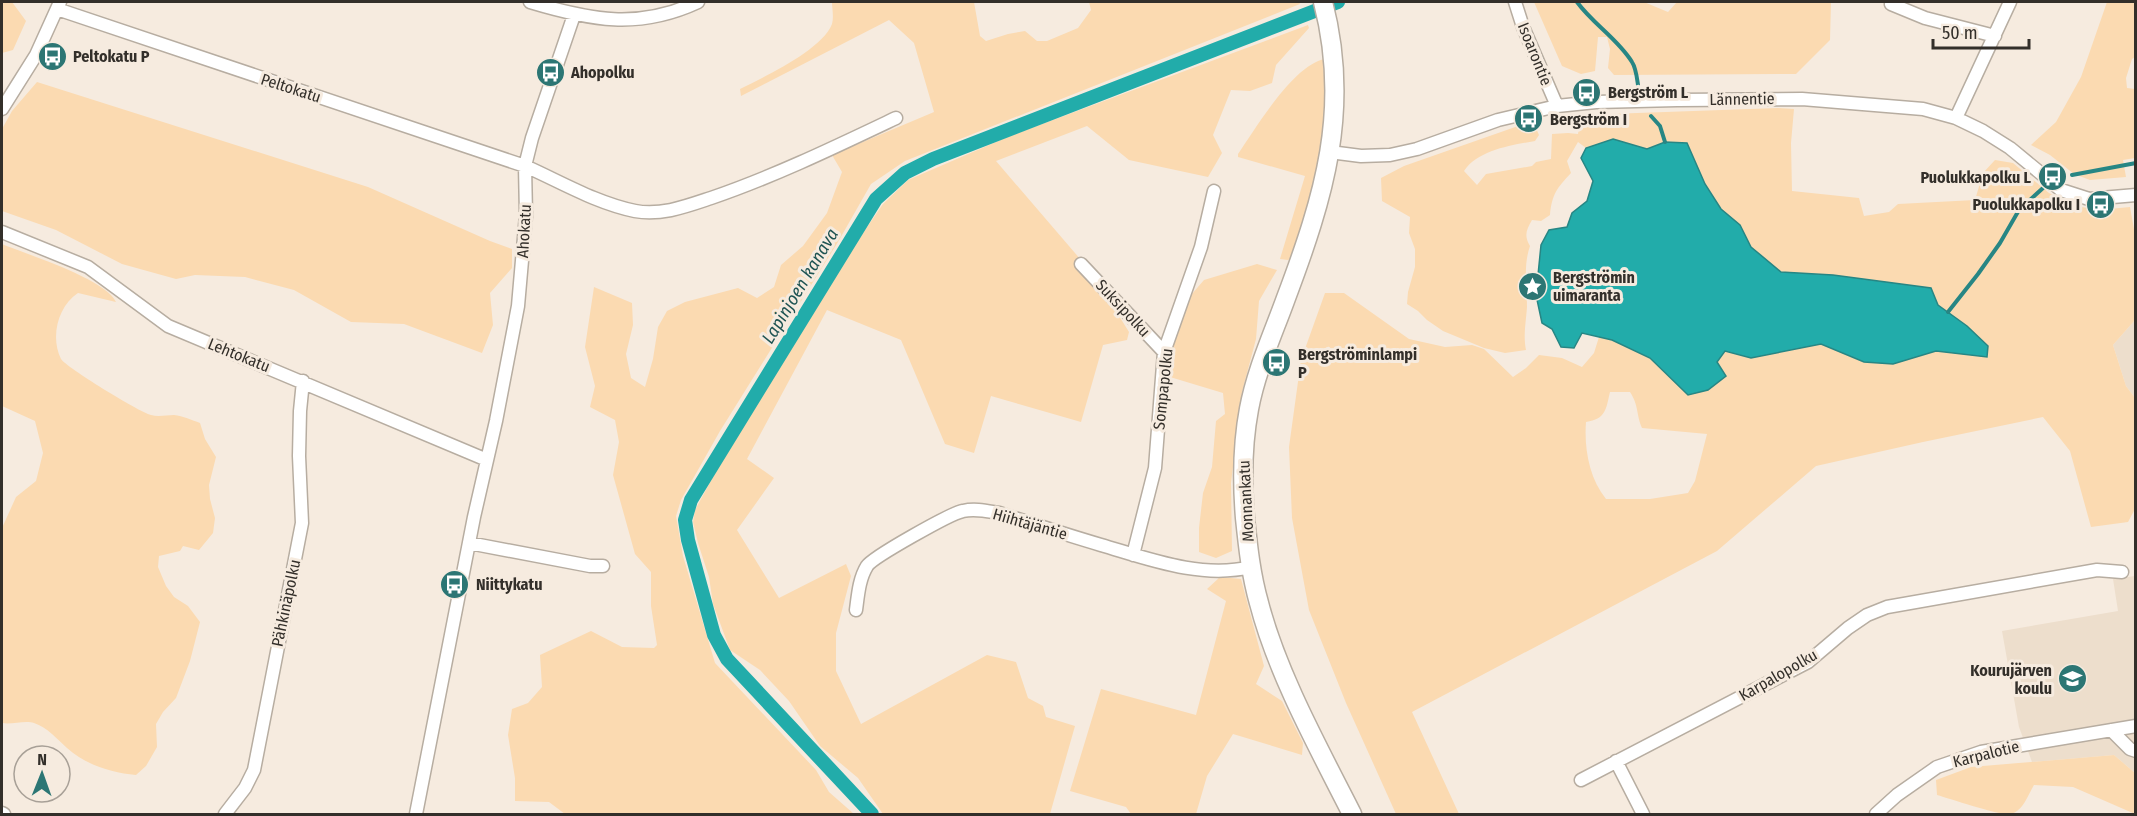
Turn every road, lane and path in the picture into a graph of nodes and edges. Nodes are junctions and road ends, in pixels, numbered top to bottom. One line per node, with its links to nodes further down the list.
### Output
1 (530, 2): 8 (street)
2 (698, 2): 8 (street)
3 (1515, 2): 10 (street, Isoarontie)
4 (2010, 2): 9 (street)
5 (1891, 4): 9 (street)
6 (59, 5): 11 (street); 15 (street, Peltokatu)
7 (1325, 10): 14 (main road, Monnankatu)
8 (574, 15): 15 (street, Ahokatu)
9 (1995, 36): 13 (street)
10 (1557, 106): 13 (street, Lännentie); 14 (street, Lännentie)
11 (2, 109)
12 (896, 118): 15 (street)
13 (1956, 118): 17 (street, Lännentie)
14 (1330, 152): 26 (main road, Monnankatu)
15 (525, 166): 22 (street, Ahokatu)
16 (1214, 191): 20 (street, Sompapolku)
17 (2136, 195)
18 (2, 232): 21 (street, Lehtokatu)
19 (1081, 264): 20 (street, Suksipolku)
20 (1164, 352): 24 (street, Sompapolku)
21 (303, 381): 22 (street, Lehtokatu); 34 (street, Pähkinäpolku)
22 (488, 456): 23 (street)
23 (469, 543): 25 (street); 35 (street)
24 (1133, 555): 26 (street, Hiihtäjäntie); 28 (street, Hiihtäjäntie)
25 (603, 566)
26 (1251, 567): 36 (main road, Monnankatu)
27 (2122, 572): 32 (street, Karpalopolku)
28 (856, 610)
29 (2136, 726): 30 (street, Karpalotie)
30 (2111, 730): 31 (street); 38 (street, Karpalotie)
31 (2136, 751)
32 (1616, 762): 33 (street, Karpalopolku); 37 (street)
33 (1581, 780)
34 (225, 814)
35 (416, 814)
36 (1352, 814)
37 (1643, 814)
38 (1876, 814)

